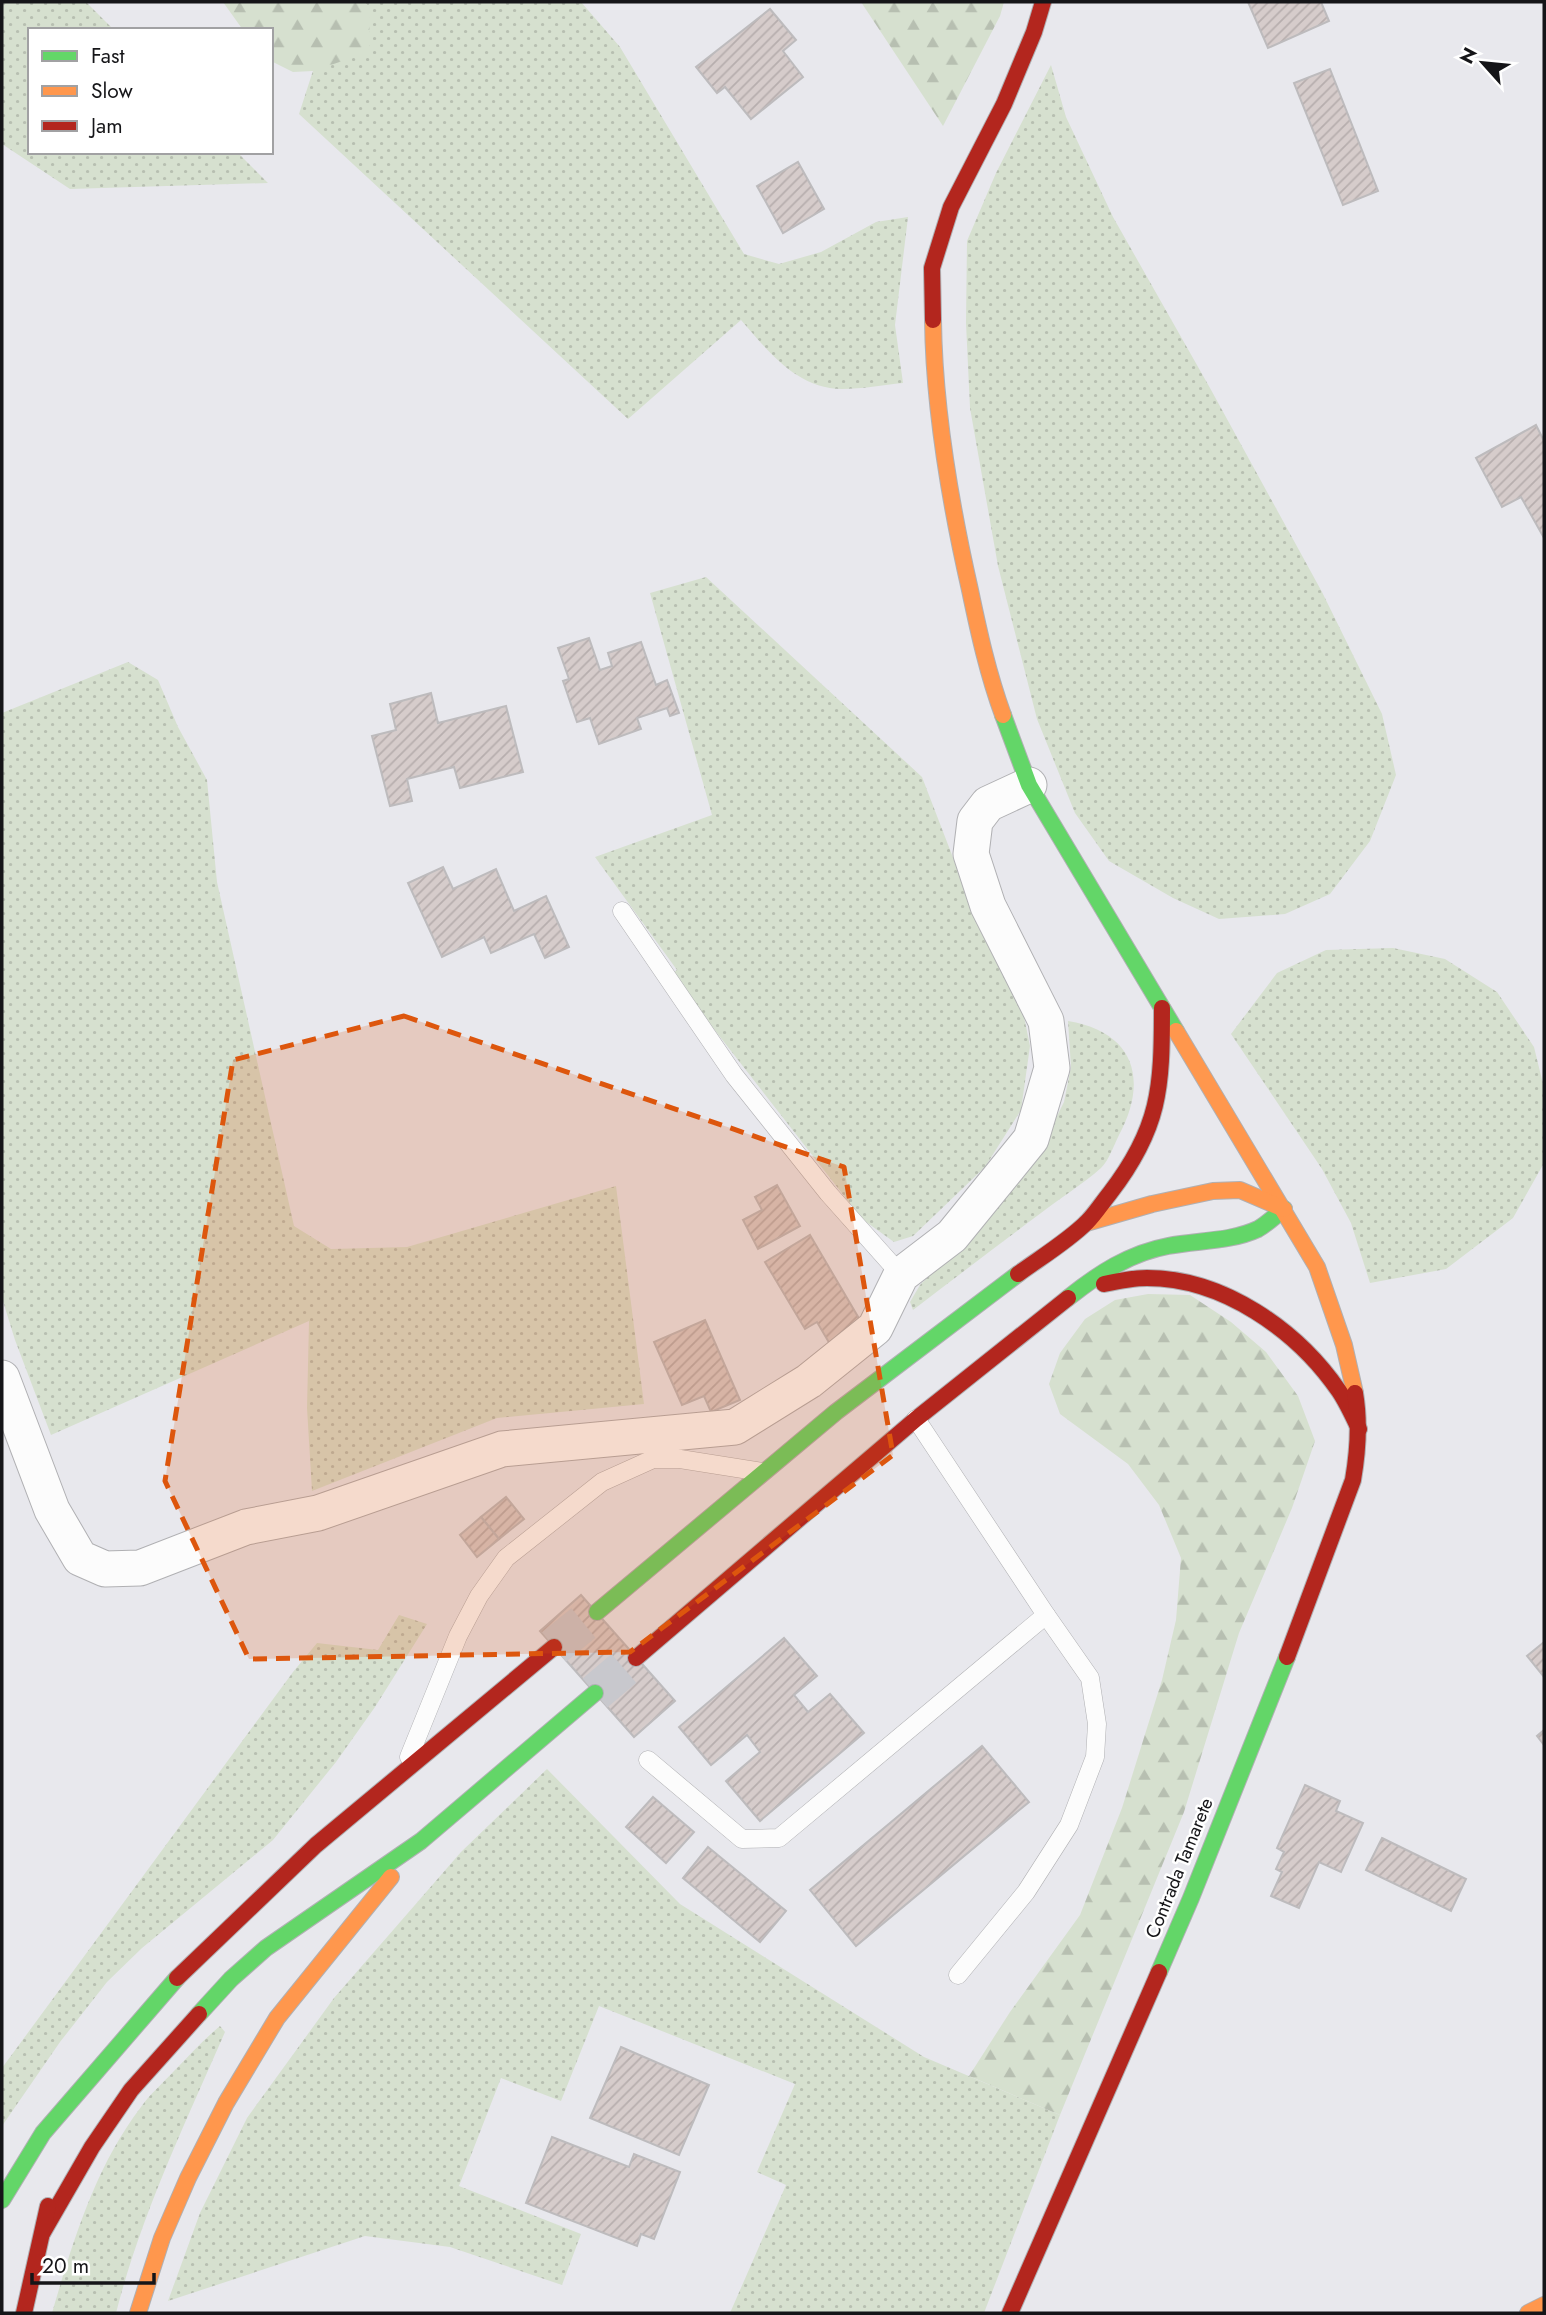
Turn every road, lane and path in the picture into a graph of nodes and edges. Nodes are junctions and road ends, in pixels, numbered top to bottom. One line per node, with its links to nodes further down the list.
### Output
1 (1043, 2): 2 (main road, Contrada Tamarete)
2 (1029, 785): 4 (main road, Contrada Tamarete); 7 (street)
3 (622, 911): 7 (lane)
4 (1162, 1008): 5 (main road, Contrada Tamarete); 6 (main road)
5 (1284, 1209): 6 (main road); 8 (main road); 11 (main road, Contrada Tamarete)
6 (1086, 1223): 12 (main road)
7 (901, 1275): 9 (street)
8 (1066, 1298): 10 (main road); 11 (main road)
9 (2, 1378)
10 (916, 1419): 14 (lane); 16 (main road)
11 (1359, 1429): 30 (main road, Contrada Tamarete)
12 (762, 1472): 13 (main road); 19 (lane)
13 (597, 1612)
14 (1046, 1615): 18 (lane); 21 (lane)
15 (554, 1647): 19 (main road)
16 (636, 1658)
17 (595, 1693): 20 (main road)
18 (648, 1760)
19 (402, 1772): 22 (main road)
20 (421, 1841): 26 (main road); 29 (main road)
21 (958, 1975)
22 (83, 2088): 23 (main road); 25 (main road)
23 (66, 2134)
24 (53, 2182): 26 (main road)
25 (2, 2200)
26 (43, 2232): 28 (main road)
27 (1544, 2305): 31 (main road)
28 (24, 2313)
29 (138, 2313)
30 (1010, 2313)
31 (1528, 2313)

